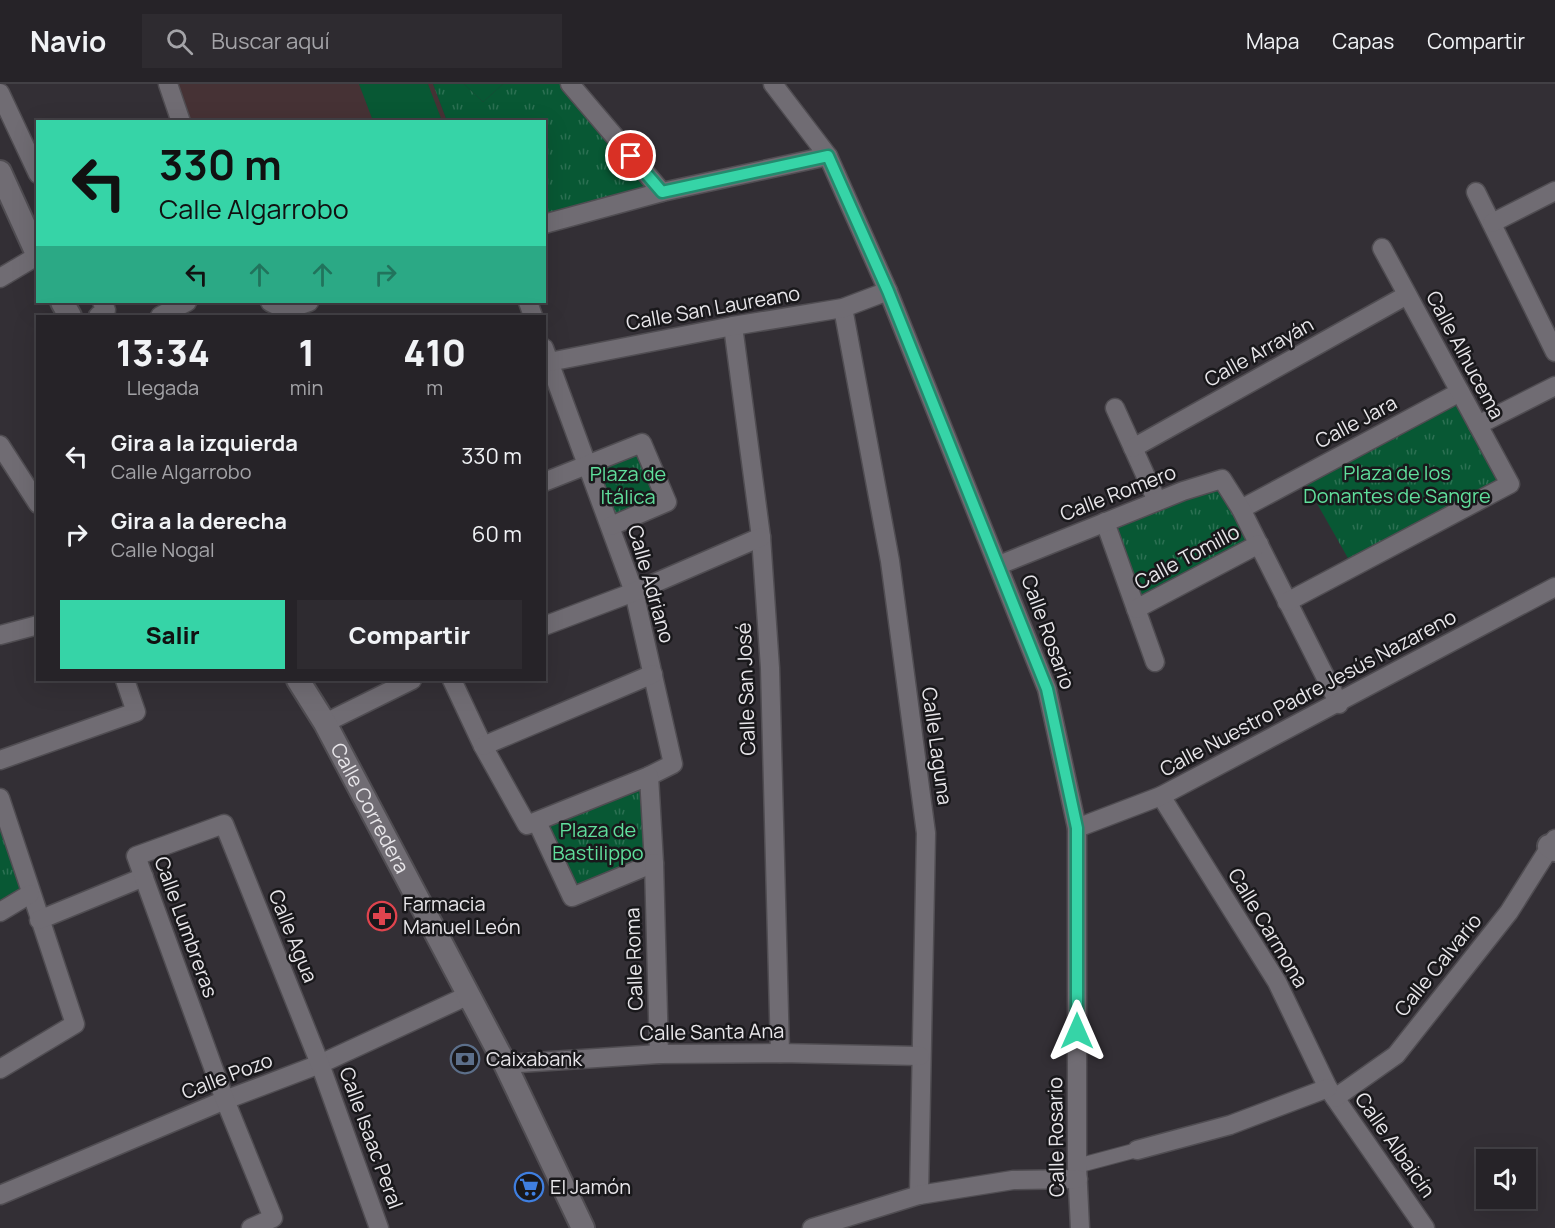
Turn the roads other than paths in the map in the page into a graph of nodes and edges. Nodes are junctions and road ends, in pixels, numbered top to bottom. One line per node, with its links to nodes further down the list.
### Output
1 (168, 84): 5 (street)
2 (570, 84): 10 (street)
3 (773, 84): 6 (street, Calle Rosario)
4 (0, 93): 7 (street)
5 (180, 120)
6 (828, 156): 10 (street); 18 (street, Calle Rosario)
7 (36, 170)
8 (0, 172): 15 (street)
9 (1555, 191): 13 (street)
10 (662, 192): 12 (street)
11 (1476, 192): 13 (street)
12 (546, 223)
13 (1492, 223): 28 (street)
14 (1382, 248): 19 (street, Calle Alhucema)
15 (36, 254)
16 (36, 257): 17 (street)
17 (0, 278)
18 (888, 291): 24 (street, Calle San Laureano); 45 (street, Calle Rosario)
19 (1407, 295): 31 (street, Calle Alhucema); 35 (street, Calle Arrayán)
20 (102, 303): 25 (street)
21 (185, 303): 26 (street)
22 (272, 303): 23 (street)
23 (306, 303)
24 (843, 308): 27 (street, Calle San Laureano); 78 (street, Calle Laguna)
25 (99, 315)
26 (162, 315)
27 (733, 326): 29 (street, Calle San Laureano); 43 (street, Calle San José)
28 (1555, 352)
29 (546, 358): 36 (street, Calle Adriano)
30 (1555, 386): 33 (street)
31 (1460, 392): 33 (street, Calle Alhucema); 40 (street, Calle Jara)
32 (1115, 408): 35 (street)
33 (1478, 426): 48 (street, Calle Alhucema)
34 (0, 445): 38 (street)
35 (1133, 448): 39 (street)
36 (587, 463): 37 (street); 42 (street, Calle Adriano); 42 (street)
37 (546, 481)
38 (36, 501)
39 (1157, 501): 40 (street, Calle Romero); 41 (street, Calle Romero)
40 (1241, 509): 44 (street)
41 (1105, 522): 45 (street, Calle Romero); 49 (street)
42 (611, 526): 47 (street, Calle Adriano)
43 (760, 537): 47 (street); 76 (street, Calle San José)
44 (1259, 544): 48 (street); 49 (street, Calle Tomillo)
45 (999, 564): 68 (street, Calle Rosario)
46 (1555, 587): 59 (street, Calle Nuestro Padre Jesús Nazareno)
47 (634, 592): 50 (street); 54 (street, Calle Adriano)
48 (1287, 602): 59 (street)
49 (1136, 609): 53 (street)
50 (546, 625)
51 (36, 626): 52 (street)
52 (0, 635)
53 (1155, 662)
54 (652, 674): 61 (street); 63 (street, Calle Adriano)
55 (126, 681): 62 (street)
56 (299, 681): 60 (street, Calle Corredera)
57 (410, 681): 60 (street)
58 (452, 681): 61 (street)
59 (1339, 704): 64 (street, Calle Nuestro Padre Jesús Nazareno)
60 (325, 723): 75 (street, Calle Corredera)
61 (483, 746): 66 (street)
62 (0, 760)
63 (648, 776): 66 (street); 70 (street)
64 (1161, 796): 68 (street, Calle Nuestro Padre Jesús Nazareno); 82 (street, Calle Carmona)
65 (0, 798): 72 (street)
66 (537, 822): 70 (street)
67 (224, 824): 71 (street, Calle Lumbreras); 79 (street, Calle Agua)
68 (1077, 828): 85 (street, Calle Rosario)
69 (1553, 845): 82 (street, Calle Calvario)
70 (654, 862): 77 (street, Calle Roma)
71 (144, 877): 74 (street); 83 (street, Calle Lumbreras)
72 (30, 894): 73 (street); 74 (street)
73 (0, 912)
74 (39, 920): 81 (street)
75 (469, 995): 79 (street, Calle Pozo); 80 (street, Calle Corredera)
76 (780, 1053): 77 (street, Calle Santa Ana); 78 (street, Calle Santa Ana)
77 (659, 1054): 80 (street, Calle Santa Ana)
78 (920, 1056): 87 (street, Calle Laguna)
79 (320, 1064): 83 (street, Calle Pozo); 89 (street, Calle Isaac Peral)
80 (505, 1064): 90 (street, Calle Corredera)
81 (0, 1069)
82 (1331, 1093): 84 (street, Calle Calvario); 93 (street, Calle Albaicín)
83 (225, 1100): 86 (street, Calle Pozo); 88 (street, Calle Lumbreras)
84 (1137, 1150): 85 (street)
85 (1078, 1173): 87 (street); 92 (street, Calle Rosario)
86 (0, 1195)
87 (919, 1195): 91 (street)
88 (251, 1228)
89 (379, 1228)
90 (583, 1228)
91 (812, 1228)
92 (1080, 1228)
93 (1425, 1228)

